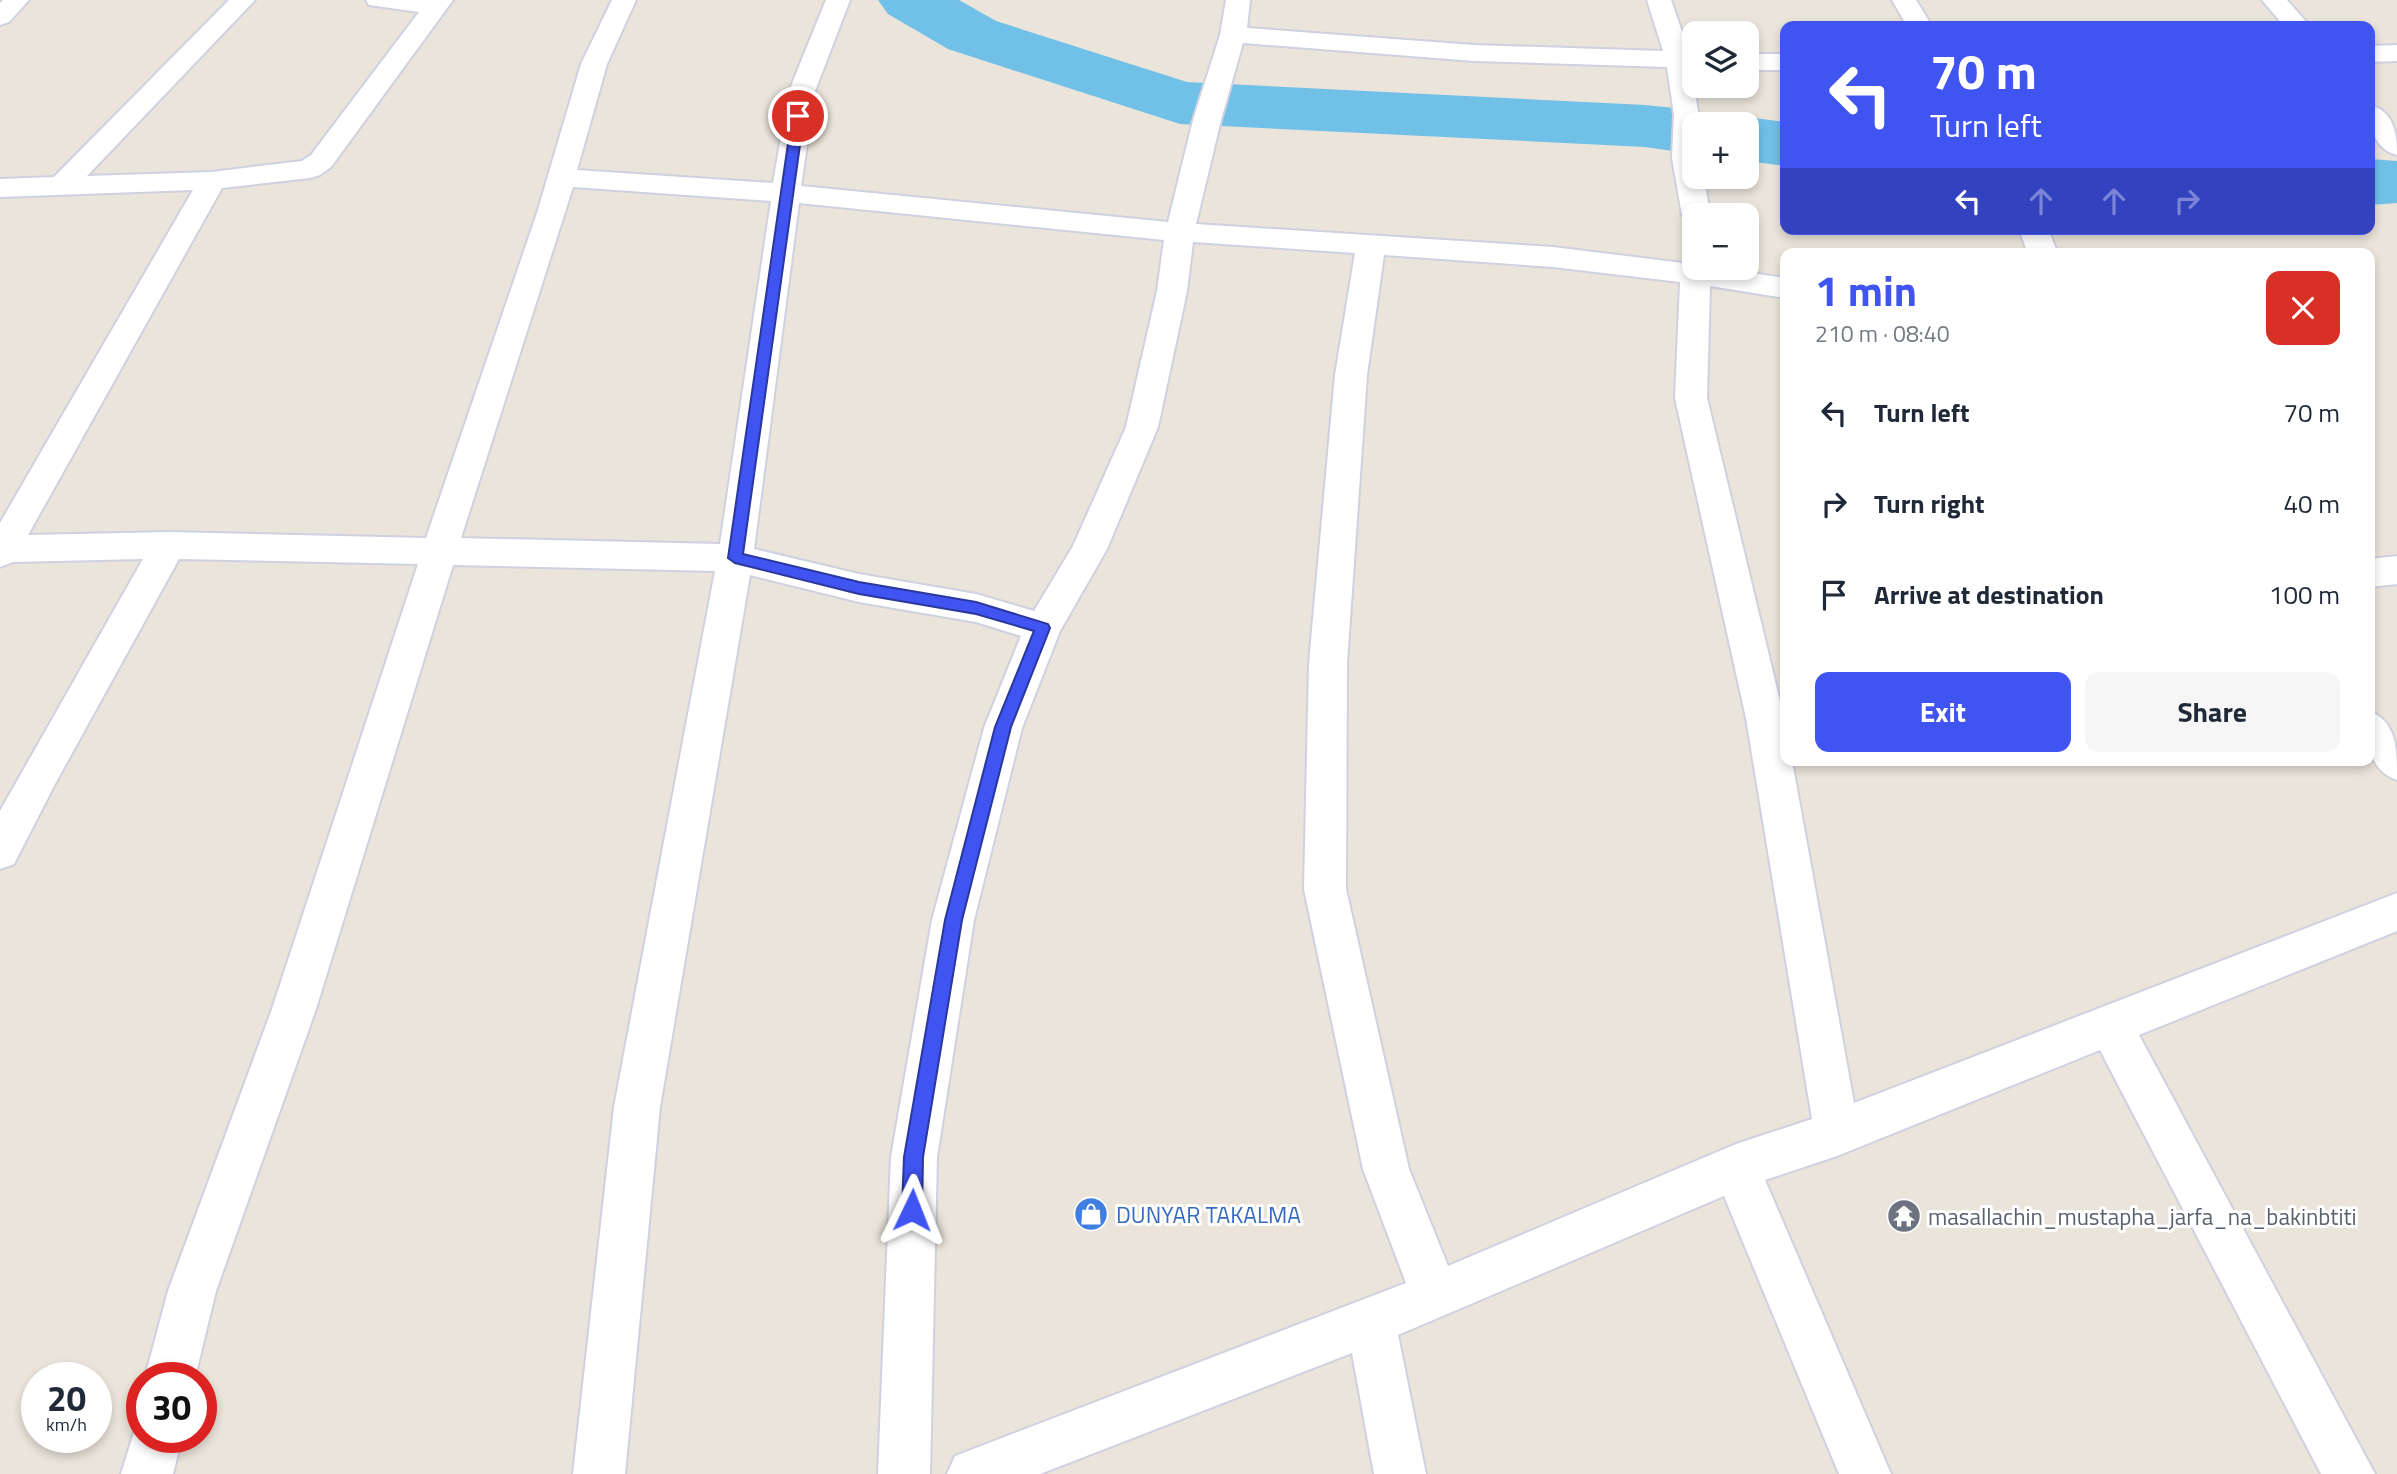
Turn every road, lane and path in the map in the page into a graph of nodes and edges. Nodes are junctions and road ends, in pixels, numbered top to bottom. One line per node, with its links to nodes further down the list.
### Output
1 (17, 0): 11 (street)
2 (243, 0): 26 (street)
3 (378, 0): 10 (street)
4 (624, 0): 24 (street)
5 (838, 0): 28 (street)
6 (1238, 0): 14 (street)
7 (1659, 0): 15 (street)
8 (1904, 0): 12 (street)
9 (2274, 0): 13 (street)
10 (438, 3): 25 (street)
11 (0, 17)
12 (1916, 21)
13 (2293, 21)
14 (1233, 35): 18 (street); 30 (street)
15 (1682, 51)
16 (2397, 53): 17 (street)
17 (2375, 54)
18 (1682, 60)
19 (1759, 62): 20 (street)
20 (1780, 62)
21 (1687, 98): 29 (street)
22 (2375, 119): 23 (street)
23 (2397, 147)
24 (561, 178): 28 (street); 37 (street)
25 (212, 181): 26 (street); 38 (street)
26 (62, 186): 27 (street)
27 (0, 188)
28 (786, 193): 30 (street); 39 (street)
29 (1696, 203)
30 (1180, 232): 31 (street); 42 (street)
31 (1371, 245): 32 (street); 50 (street)
32 (1682, 270)
33 (1695, 280): 48 (street)
34 (1743, 280): 35 (street)
35 (1780, 287)
36 (169, 545): 37 (street); 38 (street); 45 (street)
37 (440, 549): 39 (street); 52 (street)
38 (1, 551)
39 (735, 558): 42 (street); 55 (street)
40 (2397, 570): 41 (street)
41 (2375, 572)
42 (1043, 628): 56 (street)
43 (2375, 734): 44 (street)
44 (2397, 763)
45 (0, 850)
46 (2397, 912): 47 (street)
47 (2110, 1025): 48 (street); 60 (street)
48 (1837, 1133): 49 (street)
49 (1736, 1167): 50 (street); 59 (street)
50 (1436, 1296): 51 (street)
51 (1371, 1322): 57 (street); 58 (street)
52 (174, 1362)
53 (152, 1453): 54 (street)
54 (147, 1474)
55 (599, 1474)
56 (904, 1474)
57 (973, 1474)
58 (1400, 1474)
59 (1865, 1474)
60 (2350, 1474)

